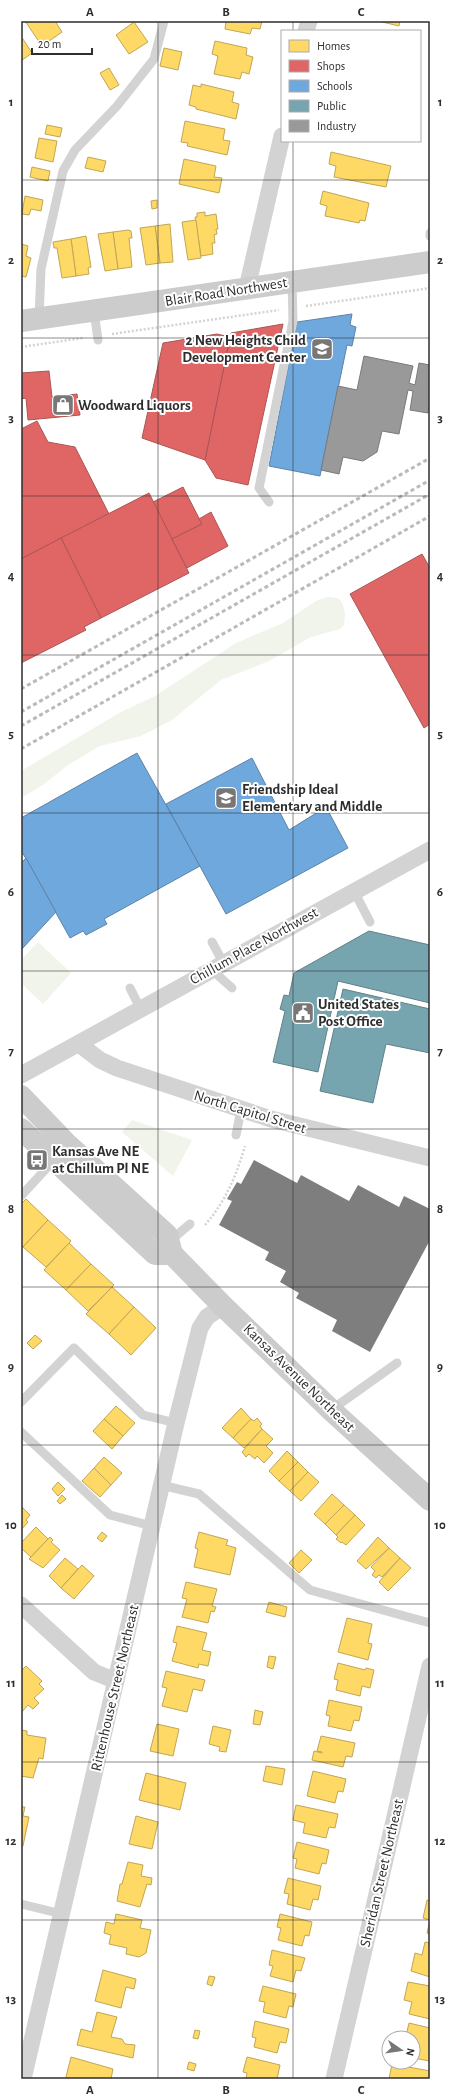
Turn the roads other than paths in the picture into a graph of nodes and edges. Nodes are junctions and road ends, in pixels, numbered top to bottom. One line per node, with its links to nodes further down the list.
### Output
1 (164, 21): 9 (lane)
2 (281, 140): 7 (street)
3 (430, 233): 4 (lane)
4 (430, 236)
5 (430, 262): 6 (street, Blair Road Northwest)
6 (292, 282): 7 (street, Blair Road Northwest); 11 (lane)
7 (247, 288): 8 (street, Blair Road Northwest)
8 (94, 311): 9 (street, Blair Road Northwest); 10 (lane)
9 (30, 320)
10 (98, 338)
11 (269, 502)
12 (430, 850): 13 (street, Chillum Place Northwest)
13 (354, 891): 14 (lane); 16 (street, Chillum Place Northwest)
14 (370, 922)
15 (212, 942): 16 (lane)
16 (218, 967): 18 (lane); 19 (street, Chillum Place Northwest)
17 (130, 988): 19 (lane)
18 (232, 988)
19 (141, 1010): 20 (street, Chillum Place Northwest)
20 (79, 1044): 21 (street, Chillum Place Northwest); 23 (street, North Capitol Street)
21 (21, 1075)
22 (21, 1096): 30 (street, Kansas Avenue Northeast)
23 (241, 1110): 25 (lane); 26 (street, North Capitol Street)
24 (21, 1128): 27 (street)
25 (236, 1134)
26 (430, 1158)
27 (54, 1160): 28 (lane); 30 (street)
28 (21, 1196)
29 (190, 1224): 30 (lane)
30 (170, 1248): 31 (street, Kansas Avenue Northeast)
31 (223, 1306): 34 (street, Kansas Avenue Northeast); 35 (street, Rittenhouse Street Northeast)
32 (397, 1363): 34 (lane)
33 (21, 1402): 35 (lane)
34 (331, 1410): 38 (street, Kansas Avenue Northeast)
35 (176, 1423): 37 (street, Rittenhouse Street Northeast)
36 (21, 1432): 39 (lane)
37 (161, 1485): 39 (street, Rittenhouse Street Northeast); 41 (lane)
38 (430, 1500)
39 (152, 1526): 43 (street, Rittenhouse Street Northeast)
40 (21, 1605): 43 (street)
41 (430, 1623)
42 (430, 1666): 47 (street, Sheridan Street Northeast)
43 (116, 1681): 45 (street, Rittenhouse Street Northeast)
44 (21, 1904): 45 (lane)
45 (62, 1914): 46 (street, Rittenhouse Street Northeast)
46 (23, 2079)
47 (334, 2079)

